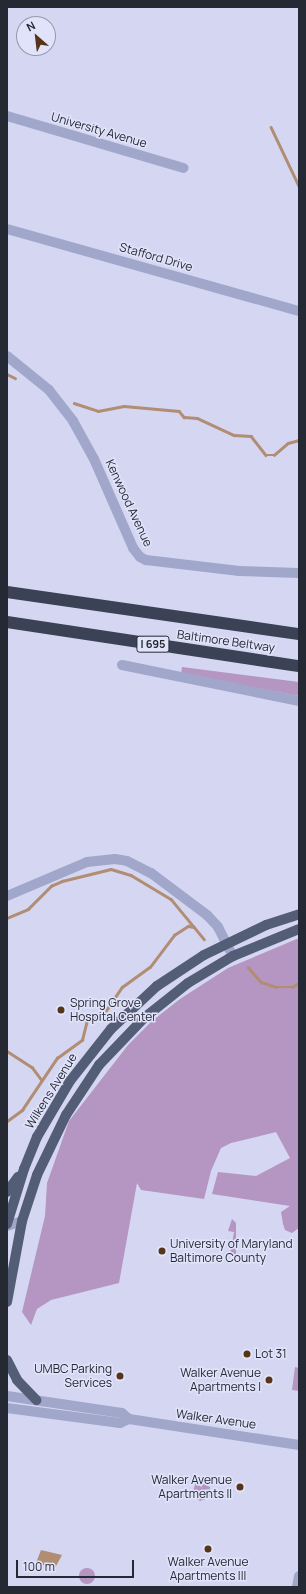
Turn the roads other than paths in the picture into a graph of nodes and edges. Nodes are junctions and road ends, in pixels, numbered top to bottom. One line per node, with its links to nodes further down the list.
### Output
1 (7, 116): 2 (street, University Avenue)
2 (184, 168)
3 (7, 229): 4 (street, Stafford Drive)
4 (299, 311)
5 (7, 356): 6 (street, Kenwood Avenue)
6 (299, 573)
7 (7, 592): 9 (highway, Baltimore Beltway)
8 (7, 622): 13 (highway, Baltimore Beltway / I 695)
9 (235, 625): 10 (highway); 11 (highway, Baltimore Beltway)
10 (299, 630)
11 (299, 634)
12 (122, 665): 14 (street)
13 (299, 666)
14 (299, 701)
15 (7, 896): 18 (street)
16 (299, 914): 18 (main road, Wilkens Avenue)
17 (299, 929): 19 (main road, Wilkens Avenue)
18 (226, 943): 19 (street); 20 (main road, Wilkens Avenue)
19 (233, 956): 22 (main road, Wilkens Avenue)
20 (24, 1169): 21 (main road); 23 (main road, Wilkens Avenue)
21 (7, 1192)
22 (22, 1221): 23 (street); 24 (main road, Wilkens Avenue)
23 (7, 1225)
24 (7, 1302)
25 (7, 1360): 27 (main road)
26 (7, 1396): 27 (street, Walker Avenue)
27 (36, 1400): 29 (street, Walker Avenue)
28 (7, 1408): 29 (street, Walker Avenue)
29 (129, 1419): 30 (street, Walker Avenue)
30 (299, 1445)
31 (299, 1576): 32 (street)
32 (297, 1587)

